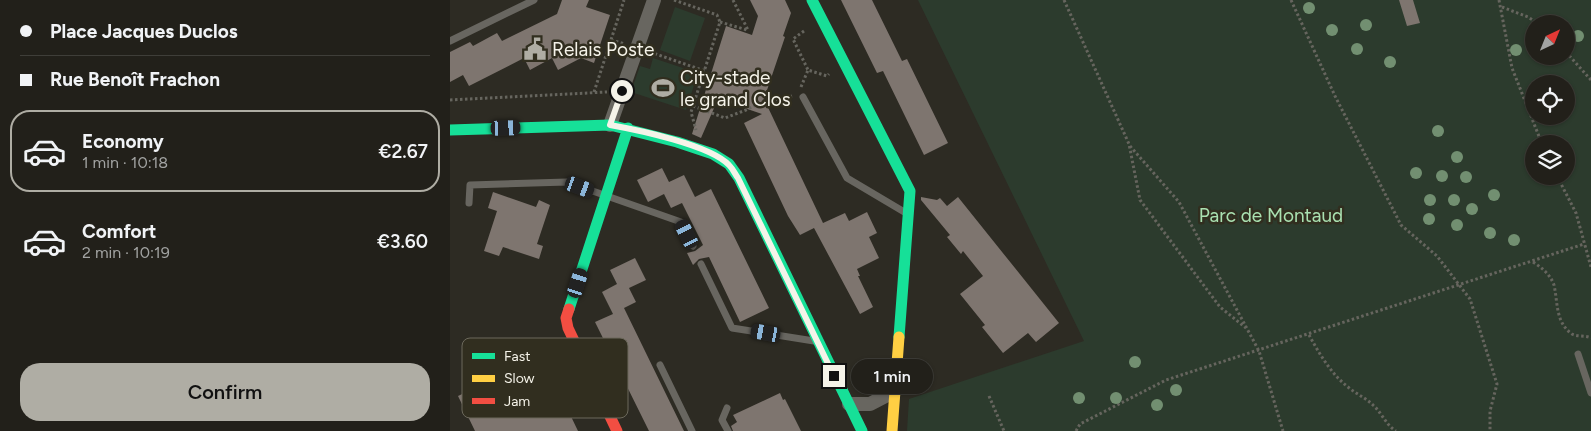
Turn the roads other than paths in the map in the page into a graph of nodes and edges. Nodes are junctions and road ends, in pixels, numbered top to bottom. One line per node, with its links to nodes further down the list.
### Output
1 (534, 0): 4 (lane)
2 (654, 0): 6 (street)
3 (812, 0): 11 (street)
4 (450, 41)
5 (803, 97): 11 (lane)
6 (610, 125): 7 (street); 8 (street)
7 (628, 128): 9 (street); 15 (street)
8 (450, 130)
9 (606, 197): 10 (lane); 12 (lane); 14 (street)
10 (469, 203)
11 (908, 214): 18 (street)
12 (693, 246)
13 (701, 264): 15 (lane)
14 (573, 338)
15 (817, 342): 20 (street)
16 (1578, 354): 19 (lane)
17 (660, 365): 24 (lane)
18 (895, 391): 20 (street); 27 (street)
19 (1591, 394)
20 (848, 404): 26 (street)
21 (727, 408): 25 (lane)
22 (611, 418): 23 (street)
23 (617, 431)
24 (692, 431)
25 (728, 431)
26 (862, 431)
27 (892, 431)

